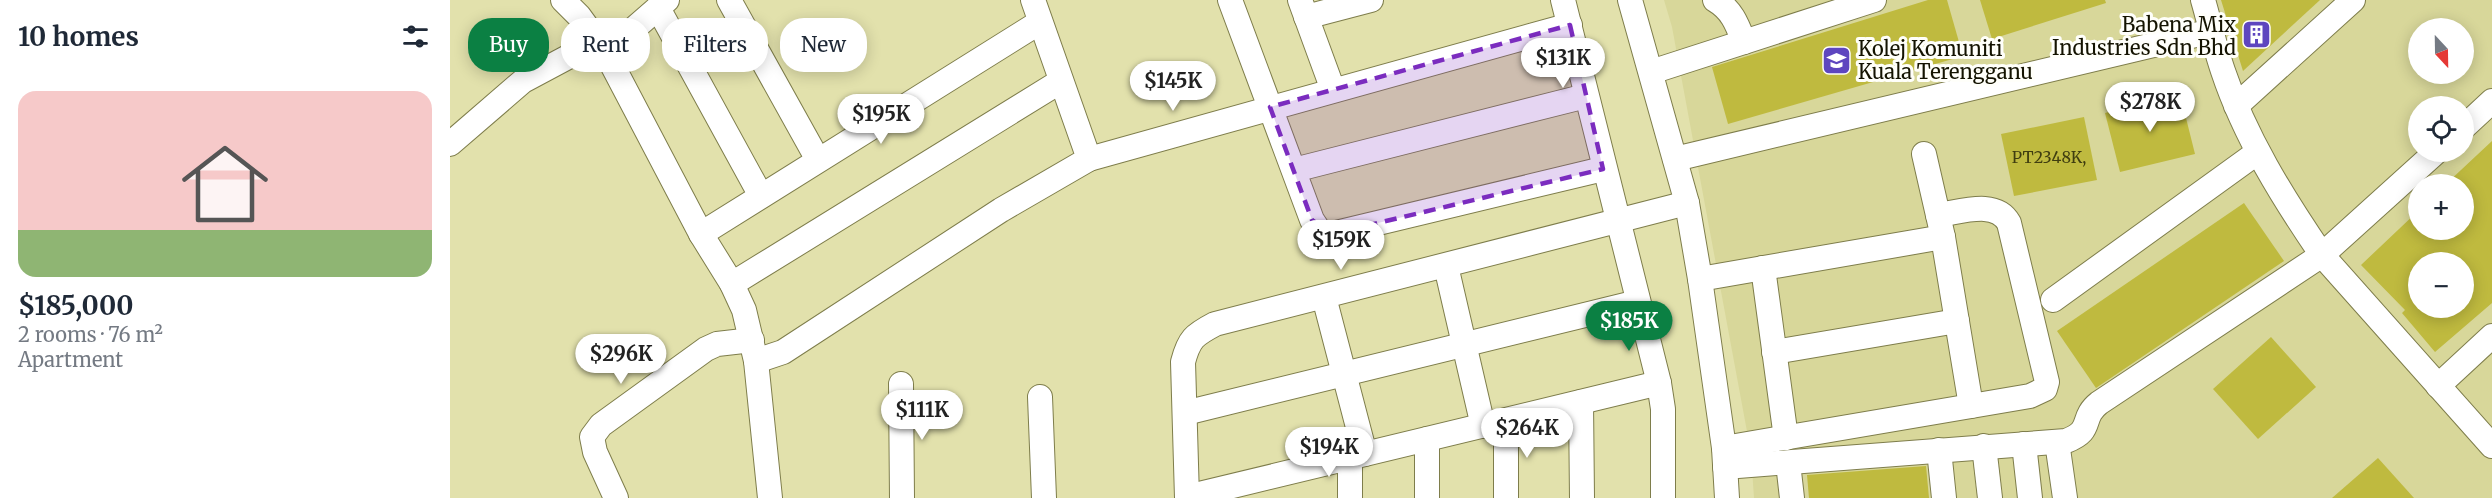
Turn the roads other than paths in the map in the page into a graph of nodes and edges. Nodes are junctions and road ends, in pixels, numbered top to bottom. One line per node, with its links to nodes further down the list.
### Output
1 (563, 0): 14 (street)
2 (729, 0): 34 (street)
3 (1230, 0): 27 (street)
4 (1371, 0): 12 (street)
5 (1563, 0): 16 (street)
6 (1630, 0): 21 (street)
7 (1715, 0): 17 (street)
8 (1875, 0): 17 (street)
9 (2203, 0): 18 (street)
10 (2353, 0): 26 (street)
11 (663, 4): 15 (street); 38 (street)
12 (1303, 8): 23 (street)
13 (1036, 11): 22 (street); 34 (street)
14 (580, 18)
15 (643, 18)
16 (1570, 25): 23 (street); 24 (street)
17 (1744, 42): 21 (street)
18 (2215, 43): 26 (street); 33 (street)
19 (561, 65): 29 (street)
20 (615, 72): 42 (street)
21 (1651, 72): 33 (street)
22 (1061, 81): 32 (street); 47 (street)
23 (1333, 90): 27 (street)
24 (1586, 96): 36 (street); 37 (street)
25 (2492, 102): 28 (street)
26 (2236, 106): 30 (street)
27 (1270, 107): 32 (street); 37 (street)
28 (2474, 118)
29 (450, 144)
30 (2258, 152): 43 (street); 49 (street)
31 (1924, 154): 41 (street)
32 (1089, 159): 54 (street)
33 (1675, 159): 39 (street)
34 (818, 160): 38 (street)
35 (2425, 162): 43 (street)
36 (1603, 169): 37 (street); 40 (street)
37 (1294, 170)
38 (761, 196): 42 (street)
39 (1687, 203): 40 (street); 46 (street)
40 (1614, 207): 44 (street); 50 (street)
41 (1940, 226): 45 (street); 51 (street); 62 (street)
42 (701, 234): 47 (street)
43 (2322, 255): 59 (street); 67 (street)
44 (1446, 266): 48 (street); 53 (street)
45 (1763, 268): 46 (street); 55 (street)
46 (1700, 279): 73 (street)
47 (732, 284): 54 (street)
48 (1324, 297): 56 (street); 63 (street)
49 (2053, 300)
50 (1638, 302): 53 (street); 57 (street)
51 (1957, 321): 55 (street); 62 (street)
52 (2492, 336): 59 (street)
53 (1465, 344): 56 (street); 64 (street)
54 (754, 351): 77 (street); 78 (street)
55 (1774, 352): 65 (street)
56 (1344, 374): 63 (street); 72 (street)
57 (1659, 383): 61 (street); 85 (street)
58 (901, 384): 79 (street)
59 (2438, 386): 70 (street)
60 (1040, 397): 80 (street)
61 (1581, 402): 64 (street); 84 (street)
62 (1971, 406): 65 (street)
63 (1185, 413): 76 (street)
64 (1494, 423): 66 (street); 83 (street)
65 (1786, 438): 73 (street)
66 (1427, 439): 72 (street); 82 (street)
67 (2057, 442): 68 (street); 91 (street)
68 (2024, 444): 69 (street); 90 (street)
69 (1984, 446): 71 (street); 89 (street)
70 (2492, 446)
71 (1939, 450): 74 (street); 88 (street)
72 (1358, 456): 75 (street); 81 (street)
73 (1724, 458): 74 (street); 86 (street)
74 (1788, 463): 87 (street)
75 (1267, 488): 76 (street)
76 (1186, 497)
77 (616, 498)
78 (770, 498)
79 (902, 498)
80 (1044, 498)
81 (1350, 498)
82 (1427, 498)
83 (1506, 498)
84 (1582, 498)
85 (1664, 498)
86 (1727, 498)
87 (1792, 498)
88 (1944, 498)
89 (1990, 498)
90 (2030, 498)
91 (2065, 498)

